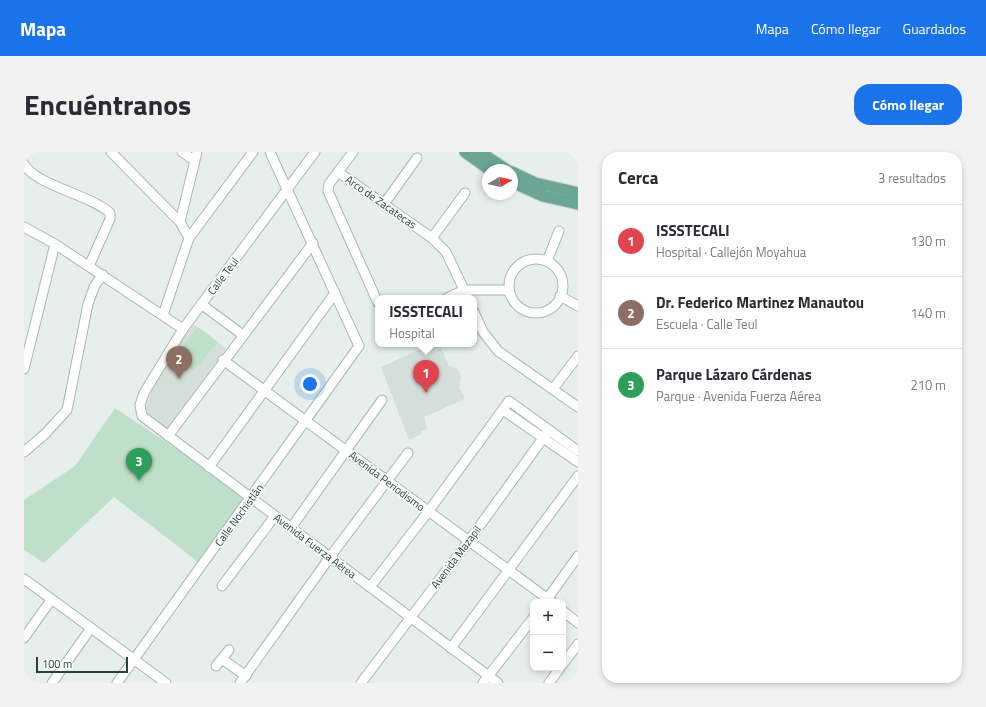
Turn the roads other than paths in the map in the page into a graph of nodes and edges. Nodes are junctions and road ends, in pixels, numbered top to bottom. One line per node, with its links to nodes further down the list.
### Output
1 (111, 152): 22 (street)
2 (182, 152): 9 (street)
3 (252, 152): 25 (street)
4 (270, 152): 17 (street)
5 (315, 152): 17 (street, Calle Teul)
6 (353, 152): 14 (street)
7 (465, 152): 12 (main road)
8 (480, 152): 13 (main road)
9 (196, 156): 22 (street)
10 (417, 158): 20 (street)
11 (24, 164): 30 (street)
12 (482, 164)
13 (498, 164)
14 (338, 172): 20 (street, Arco de Zacatecas); 35 (street, Arco de Zacatecas)
15 (518, 175): 19 (main road)
16 (518, 185): 21 (main road)
17 (288, 190): 27 (street); 37 (street, Calle Teul)
18 (465, 192): 26 (street)
19 (578, 193)
20 (384, 204): 26 (street, Arco de Zacatecas)
21 (578, 204)
22 (180, 222): 25 (street)
23 (24, 227): 28 (street)
24 (559, 231): 29 (street)
25 (189, 238): 39 (street)
26 (432, 238): 34 (street, Arco de Zacatecas)
27 (313, 243): 33 (street); 42 (street)
28 (55, 244): 30 (street); 45 (street)
29 (547, 261): 32 (street); 36 (street)
30 (89, 266): 31 (street)
31 (102, 275): 39 (street); 58 (street)
32 (509, 290): 34 (street); 36 (street)
33 (335, 293): 47 (street); 52 (street, Calle Nochistlán)
34 (466, 294)
35 (375, 296)
36 (560, 296): 38 (street)
37 (201, 304): 41 (street, Calle Teul); 42 (street)
38 (578, 306)
39 (163, 315): 41 (street)
40 (477, 319): 46 (street)
41 (183, 329): 49 (street, Calle Teul)
42 (243, 335): 44 (street)
43 (578, 356): 46 (street)
44 (223, 360): 47 (street, Avenida Periodismo); 54 (street)
45 (24, 370)
46 (553, 389): 50 (street)
47 (265, 390): 52 (street, Avenida Periodismo); 61 (street)
48 (382, 400): 56 (street)
49 (140, 404): 54 (street, Avenida Fuerza Aérea)
50 (578, 407)
51 (503, 410): 53 (street); 55 (street); 65 (street)
52 (305, 420): 56 (street, Avenida Periodismo); 64 (street, Calle Nochistlán)
53 (549, 430): 55 (street, Avenida Mazapil); 57 (street)
54 (168, 436): 61 (street, Avenida Fuerza Aérea)
55 (544, 438): 60 (street); 68 (street, Avenida Mazapil)
56 (347, 451): 63 (street, Avenida Periodismo); 67 (street)
57 (578, 451)
58 (24, 452)
59 (408, 453): 63 (street)
60 (578, 462)
61 (209, 467): 64 (street, Avenida Fuerza Aérea)
62 (578, 476): 71 (street)
63 (386, 480): 65 (street, Avenida Periodismo); 70 (street)
64 (251, 499): 66 (street, Avenida Fuerza Aérea); 87 (street, Calle Nochistlán)
65 (428, 512): 68 (street, Avenida Periodismo); 74 (street)
66 (275, 516): 67 (street, Avenida Fuerza Aérea); 73 (street)
67 (291, 528): 70 (street, Avenida Fuerza Aérea)
68 (468, 542): 71 (street, Avenida Periodismo); 79 (street, Avenida Mazapil)
69 (578, 556): 76 (street)
70 (330, 557): 74 (street, Avenida Fuerza Aérea); 90 (street)
71 (507, 570): 75 (street, Avenida Periodismo); 85 (street)
72 (24, 579): 77 (street)
73 (222, 586)
74 (370, 587): 79 (street, Avenida Fuerza Aérea)
75 (545, 599)
76 (549, 599)
77 (51, 600): 82 (street); 83 (street)
78 (566, 613): 81 (street)
79 (410, 618): 85 (street, Avenida Fuerza Aérea); 95 (street, Avenida Mazapil)
80 (530, 622): 91 (street)
81 (578, 623)
82 (91, 628): 87 (street); 92 (street)
83 (24, 638)
84 (578, 644): 88 (street)
85 (451, 648): 91 (street, Avenida Fuerza Aérea)
86 (229, 650): 90 (street)
87 (134, 660): 93 (street, Calle Nochistlán); 94 (street)
88 (566, 660)
89 (558, 671): 97 (street)
90 (243, 679)
91 (486, 680): 96 (street, Avenida Fuerza Aérea)
92 (52, 683)
93 (117, 683)
94 (166, 683)
95 (361, 683)
96 (498, 683)
97 (549, 683)

